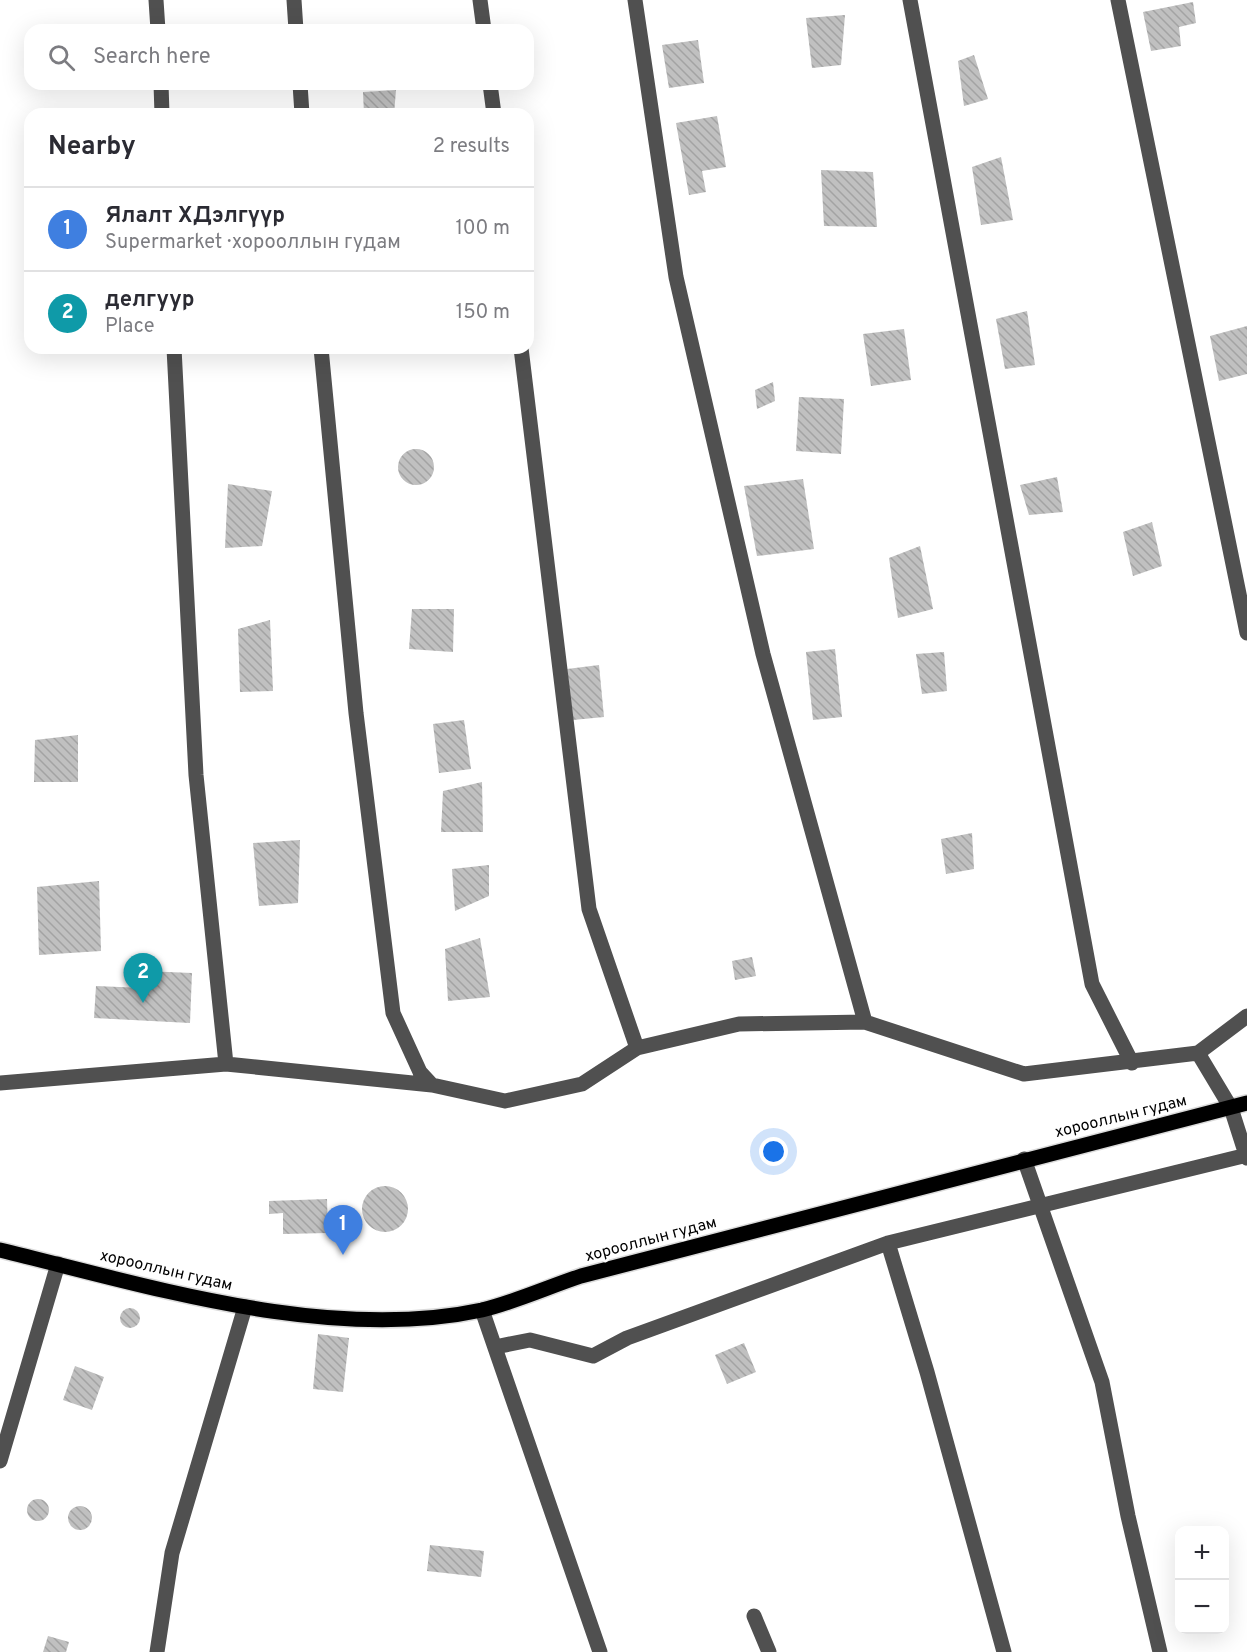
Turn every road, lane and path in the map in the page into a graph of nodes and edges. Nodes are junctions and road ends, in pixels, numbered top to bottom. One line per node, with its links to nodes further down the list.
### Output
1 (156, 0): 7 (street)
2 (294, 0): 8 (street)
3 (480, 0): 9 (street)
4 (635, 0): 21 (street)
5 (910, 0): 24 (street)
6 (1118, 0): 19 (street)
7 (158, 24)
8 (296, 24)
9 (483, 24)
10 (161, 90): 13 (street)
11 (300, 90): 14 (street)
12 (491, 90): 15 (street)
13 (162, 108)
14 (302, 108)
15 (493, 108)
16 (174, 354): 25 (street)
17 (322, 354): 27 (street)
18 (522, 354): 22 (street)
19 (1247, 633)
20 (1247, 1016): 23 (street)
21 (865, 1022): 22 (street); 24 (street)
22 (637, 1048): 27 (street)
23 (1198, 1053): 24 (street); 29 (street)
24 (1132, 1063)
25 (226, 1064): 26 (street); 27 (street)
26 (0, 1083)
27 (432, 1086)
28 (1247, 1104): 29 (main road, хорооллын гудам)
29 (1231, 1108): 30 (street); 31 (main road, хорооллын гудам)
30 (1247, 1156): 32 (street)
31 (1024, 1159): 32 (street); 37 (main road, хорооллын гудам)
32 (1040, 1204): 33 (street); 45 (street)
33 (888, 1243): 38 (street); 44 (street)
34 (0, 1250): 35 (main road, хорооллын гудам)
35 (58, 1264): 36 (main road, хорооллын гудам); 39 (street)
36 (245, 1307): 37 (main road, хорооллын гудам); 41 (street)
37 (482, 1310): 38 (street)
38 (495, 1347): 42 (street)
39 (0, 1461)
40 (754, 1616): 43 (street)
41 (157, 1652)
42 (600, 1652)
43 (770, 1652)
44 (1004, 1652)
45 (1160, 1652)

